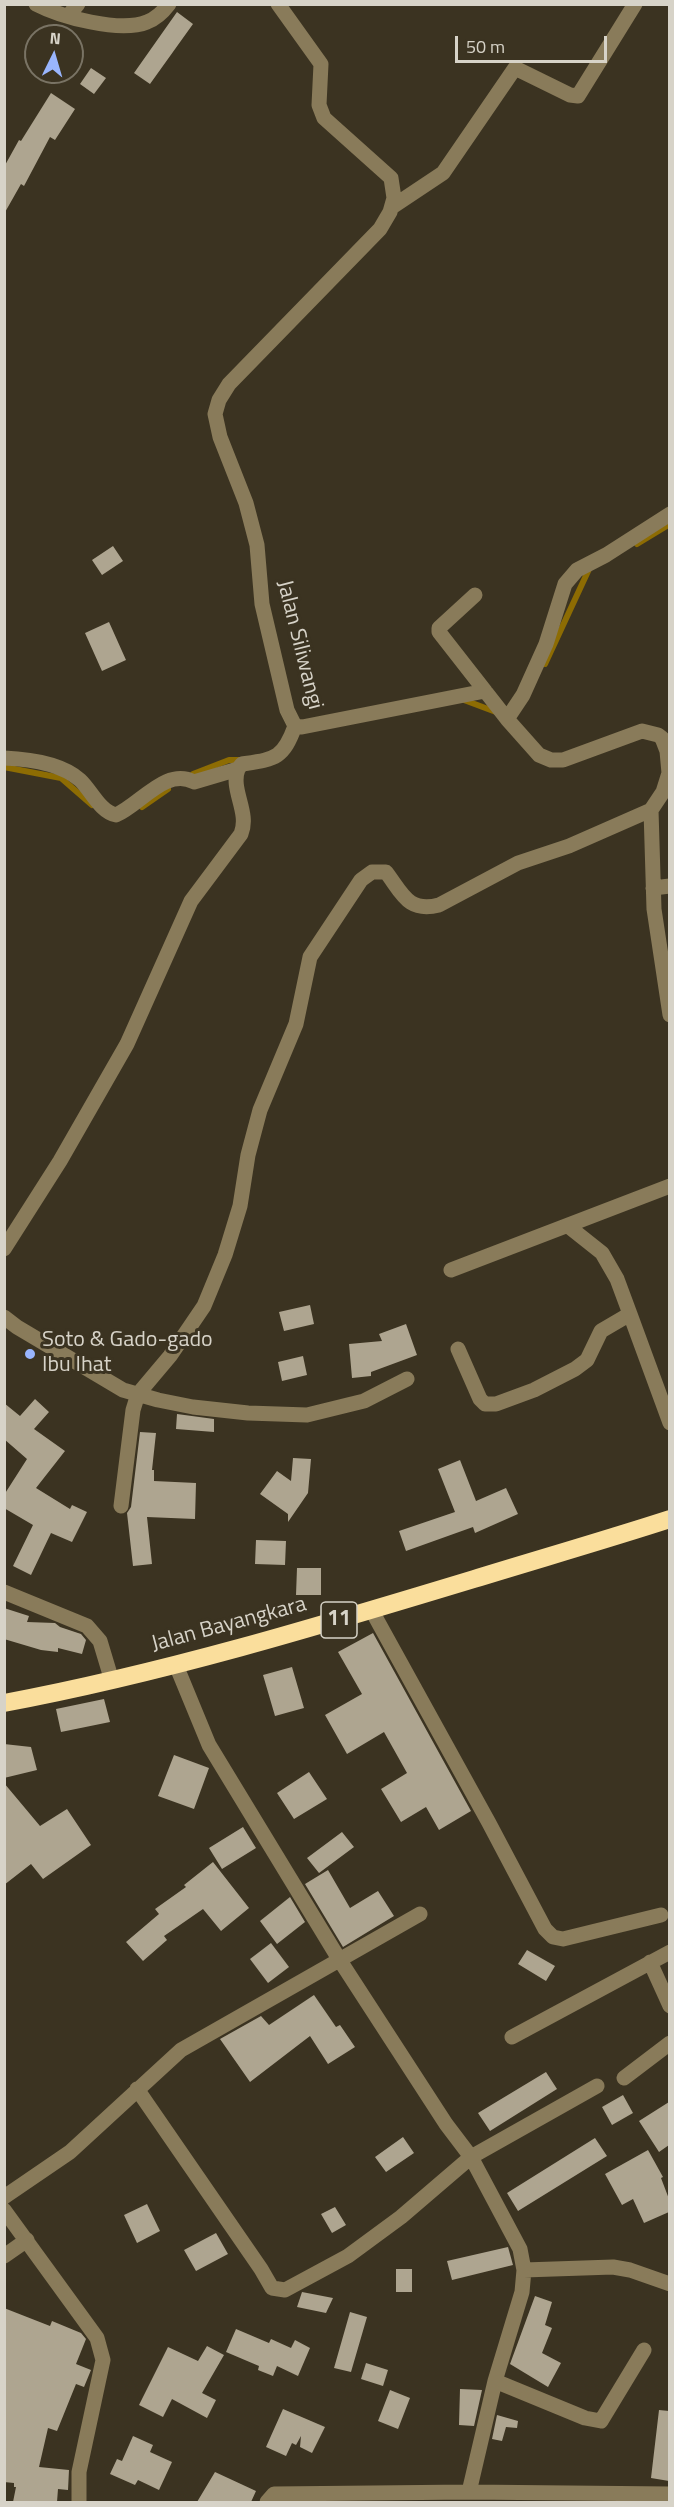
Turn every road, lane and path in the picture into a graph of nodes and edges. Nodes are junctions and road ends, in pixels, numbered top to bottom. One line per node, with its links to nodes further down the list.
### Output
1 (36, 4): 5 (street)
2 (169, 4): 5 (street)
3 (278, 4): 6 (street)
4 (635, 4): 6 (street)
5 (73, 10)
6 (392, 207): 11 (street, Jalan Siliwangi)
7 (669, 514): 10 (street)
8 (475, 595): 9 (street)
9 (485, 692): 10 (street); 11 (street, Jalan Siliwangi)
10 (507, 719): 14 (street)
11 (293, 723): 13 (street)
12 (4, 758): 13 (street)
13 (238, 769): 20 (street)
14 (651, 810): 16 (street); 26 (street)
15 (669, 886): 16 (street)
16 (653, 888): 17 (street)
17 (669, 1015)
18 (669, 1186): 19 (street)
19 (568, 1226): 21 (street); 22 (street)
20 (4, 1250)
21 (451, 1270)
22 (630, 1314): 24 (street); 27 (street)
23 (4, 1317): 26 (street)
24 (459, 1349)
25 (407, 1379): 26 (street)
26 (138, 1394): 28 (street)
27 (669, 1423)
28 (121, 1506)
29 (669, 1519): 31 (highway, Jalan Bayangkara / 11)
30 (4, 1592): 33 (street)
31 (372, 1611): 32 (highway, Jalan Bayangkara / 11); 36 (street)
32 (176, 1665): 33 (highway, Jalan Bayangkara / 11); 38 (street)
33 (112, 1681): 34 (highway, Jalan Bayangkara / 11)
34 (4, 1703)
35 (420, 1914): 38 (street)
36 (661, 1915)
37 (669, 1952): 39 (street)
38 (339, 1959): 45 (street); 46 (street)
39 (650, 1962): 40 (street); 41 (street)
40 (669, 2006)
41 (512, 2037)
42 (669, 2043): 43 (street)
43 (624, 2078)
44 (597, 2086): 46 (street)
45 (137, 2088): 46 (street); 47 (street)
46 (471, 2157): 51 (street)
47 (4, 2197)
48 (4, 2210): 49 (street)
49 (27, 2240): 50 (street); 58 (street)
50 (4, 2256)
51 (524, 2270): 52 (street); 54 (street)
52 (669, 2284)
53 (644, 2350): 54 (street)
54 (495, 2381): 55 (street)
55 (469, 2492): 56 (street); 57 (street)
56 (669, 2494)
57 (407, 2497): 59 (street)
58 (79, 2502)
59 (267, 2502)

